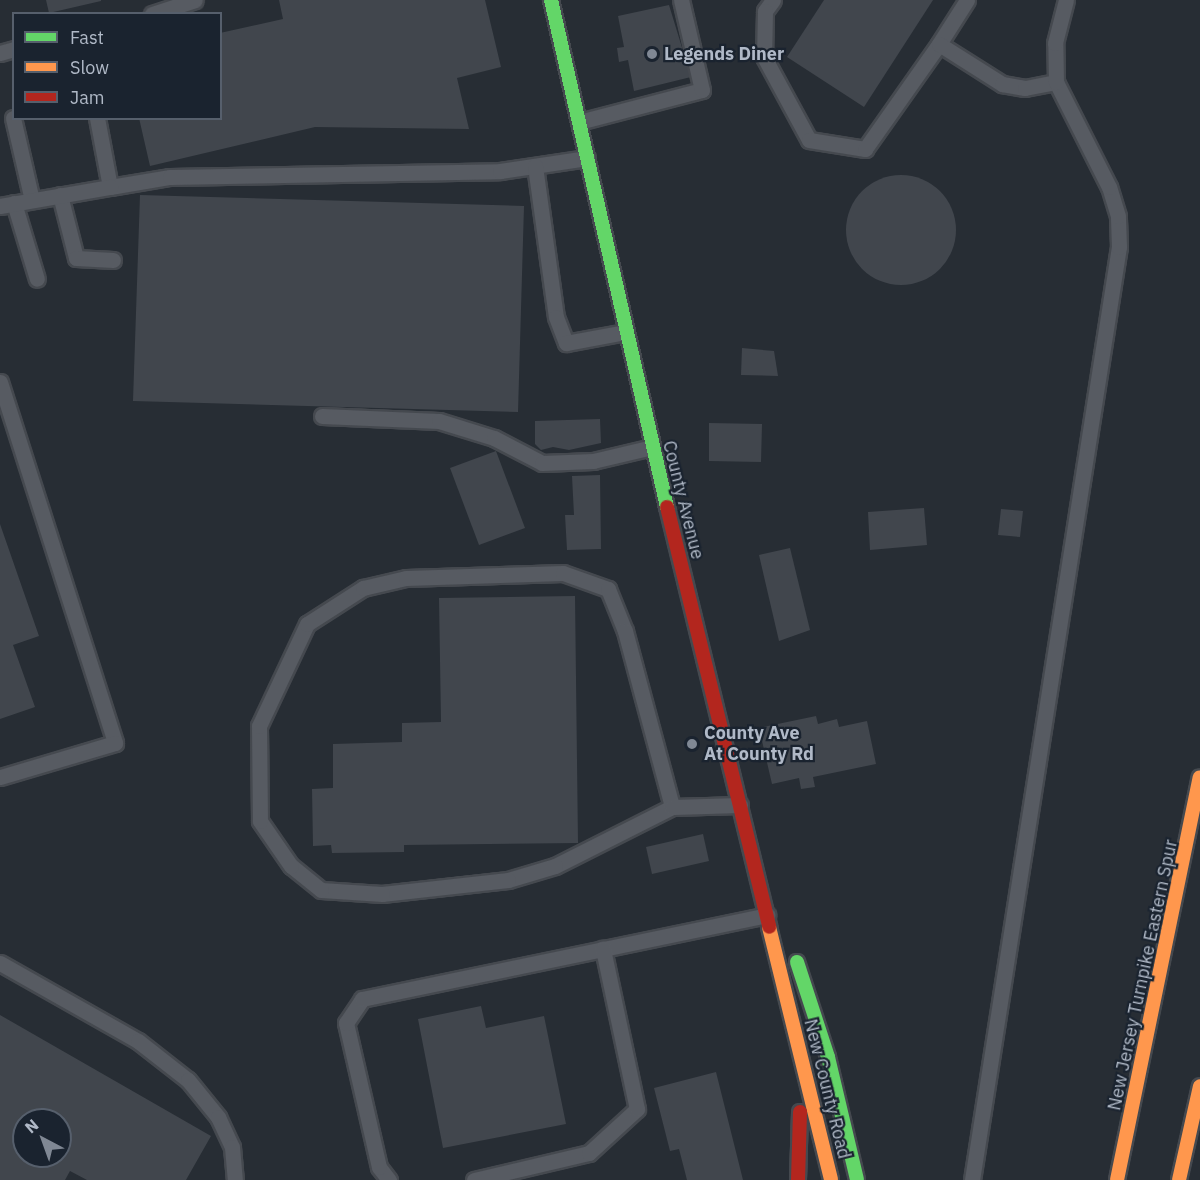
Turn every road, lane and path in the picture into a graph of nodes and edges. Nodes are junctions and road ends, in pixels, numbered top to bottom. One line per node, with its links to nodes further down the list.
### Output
1 (195, 0): 7 (lane)
2 (551, 0): 12 (main road, County Avenue)
3 (681, 0): 12 (lane)
4 (773, 0): 8 (lane)
5 (967, 0): 8 (lane)
6 (1066, 0): 9 (lane)
7 (158, 12)
8 (939, 44): 9 (lane)
9 (1056, 82): 41 (lane)
10 (13, 120): 17 (lane)
11 (97, 120): 15 (lane)
12 (579, 122): 13 (main road, County Avenue)
13 (587, 158): 14 (lane); 21 (main road, County Avenue)
14 (535, 166): 15 (lane); 21 (lane)
15 (110, 187): 16 (lane)
16 (60, 195): 17 (lane); 19 (lane)
17 (32, 200): 18 (lane)
18 (7, 205): 20 (lane)
19 (113, 260)
20 (37, 279)
21 (626, 332): 24 (main road, County Avenue)
22 (0, 382): 25 (lane)
23 (322, 416): 24 (lane)
24 (652, 447): 27 (main road, County Avenue)
25 (0, 777)
26 (1200, 777): 42 (main road, New Jersey Turnpike Eastern Spur)
27 (740, 805): 28 (lane); 29 (main road, County Avenue)
28 (672, 807): 28 (lane)
29 (750, 849): 30 (main road, County Avenue); 40 (main road)
30 (767, 915): 31 (lane); 33 (main road, County Avenue)
31 (603, 948): 36 (lane); 37 (lane)
32 (0, 963): 35 (lane)
33 (789, 1006): 38 (main road); 39 (main road, New County Road)
34 (1200, 1086): 43 (main road)
35 (235, 1180)
36 (389, 1180)
37 (474, 1180)
38 (798, 1180)
39 (831, 1180)
40 (857, 1180)
41 (972, 1180)
42 (1117, 1180)
43 (1179, 1180)

